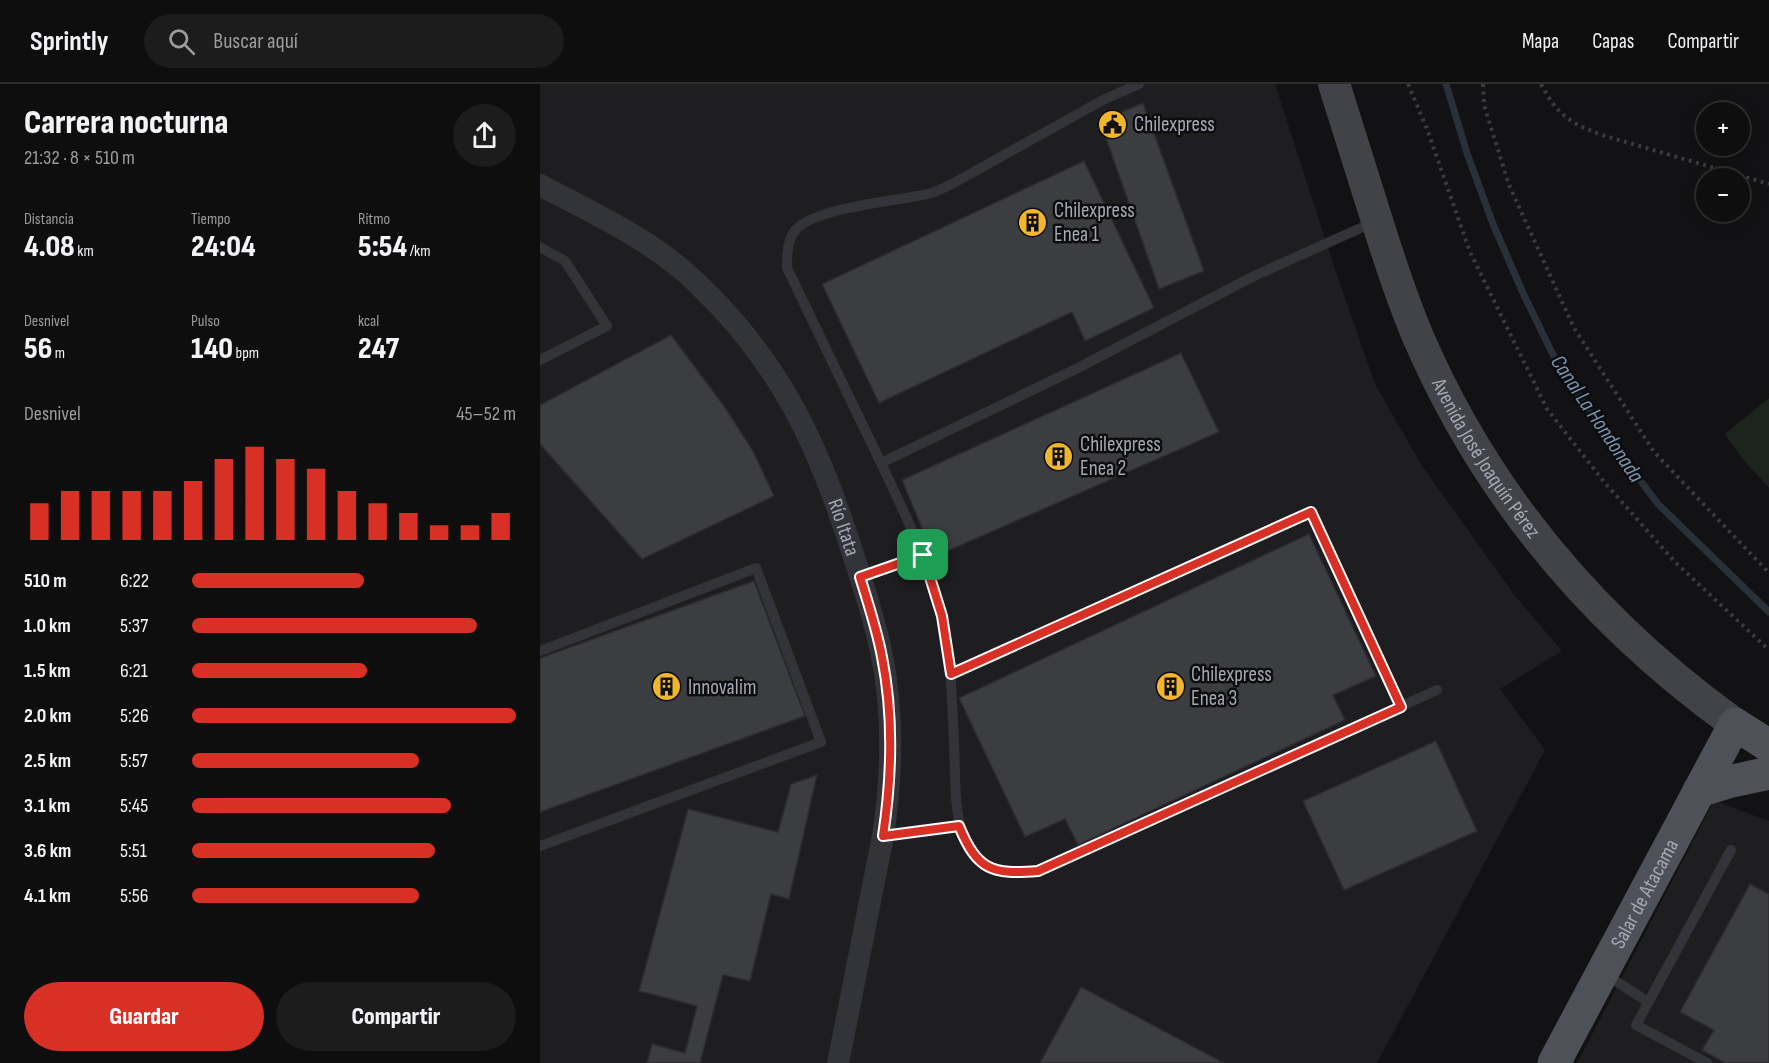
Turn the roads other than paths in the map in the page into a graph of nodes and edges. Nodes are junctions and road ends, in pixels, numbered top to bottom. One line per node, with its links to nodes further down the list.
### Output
1 (1139, 84): 7 (lane)
2 (1334, 84): 4 (main road, Avenida José Joaquín Pérez)
3 (540, 185): 9 (street, Río Itata)
4 (1377, 220): 7 (lane); 14 (main road, Avenida José Joaquín Pérez)
5 (540, 247): 6 (lane)
6 (540, 360)
7 (881, 463): 8 (lane)
8 (923, 555): 9 (lane); 11 (lane)
9 (860, 577): 19 (street, Río Itata)
10 (540, 651): 20 (lane)
11 (951, 674): 13 (lane); 18 (lane)
12 (1437, 690): 13 (lane)
13 (1401, 707): 18 (lane)
14 (1735, 724): 15 (main road, Avenida José Joaquín Pérez); 17 (main road, Salar de Atacama)
15 (1769, 746)
16 (1769, 773): 17 (main road)
17 (1699, 791): 22 (main road, Salar de Atacama)
18 (959, 826): 19 (lane)
19 (883, 836): 24 (street, Río Itata)
20 (540, 846)
21 (1731, 850): 23 (lane)
22 (1602, 973): 23 (lane); 25 (main road, Salar de Atacama)
23 (1648, 1002): 26 (lane)
24 (838, 1063)
25 (1554, 1063)
26 (1707, 1063)

